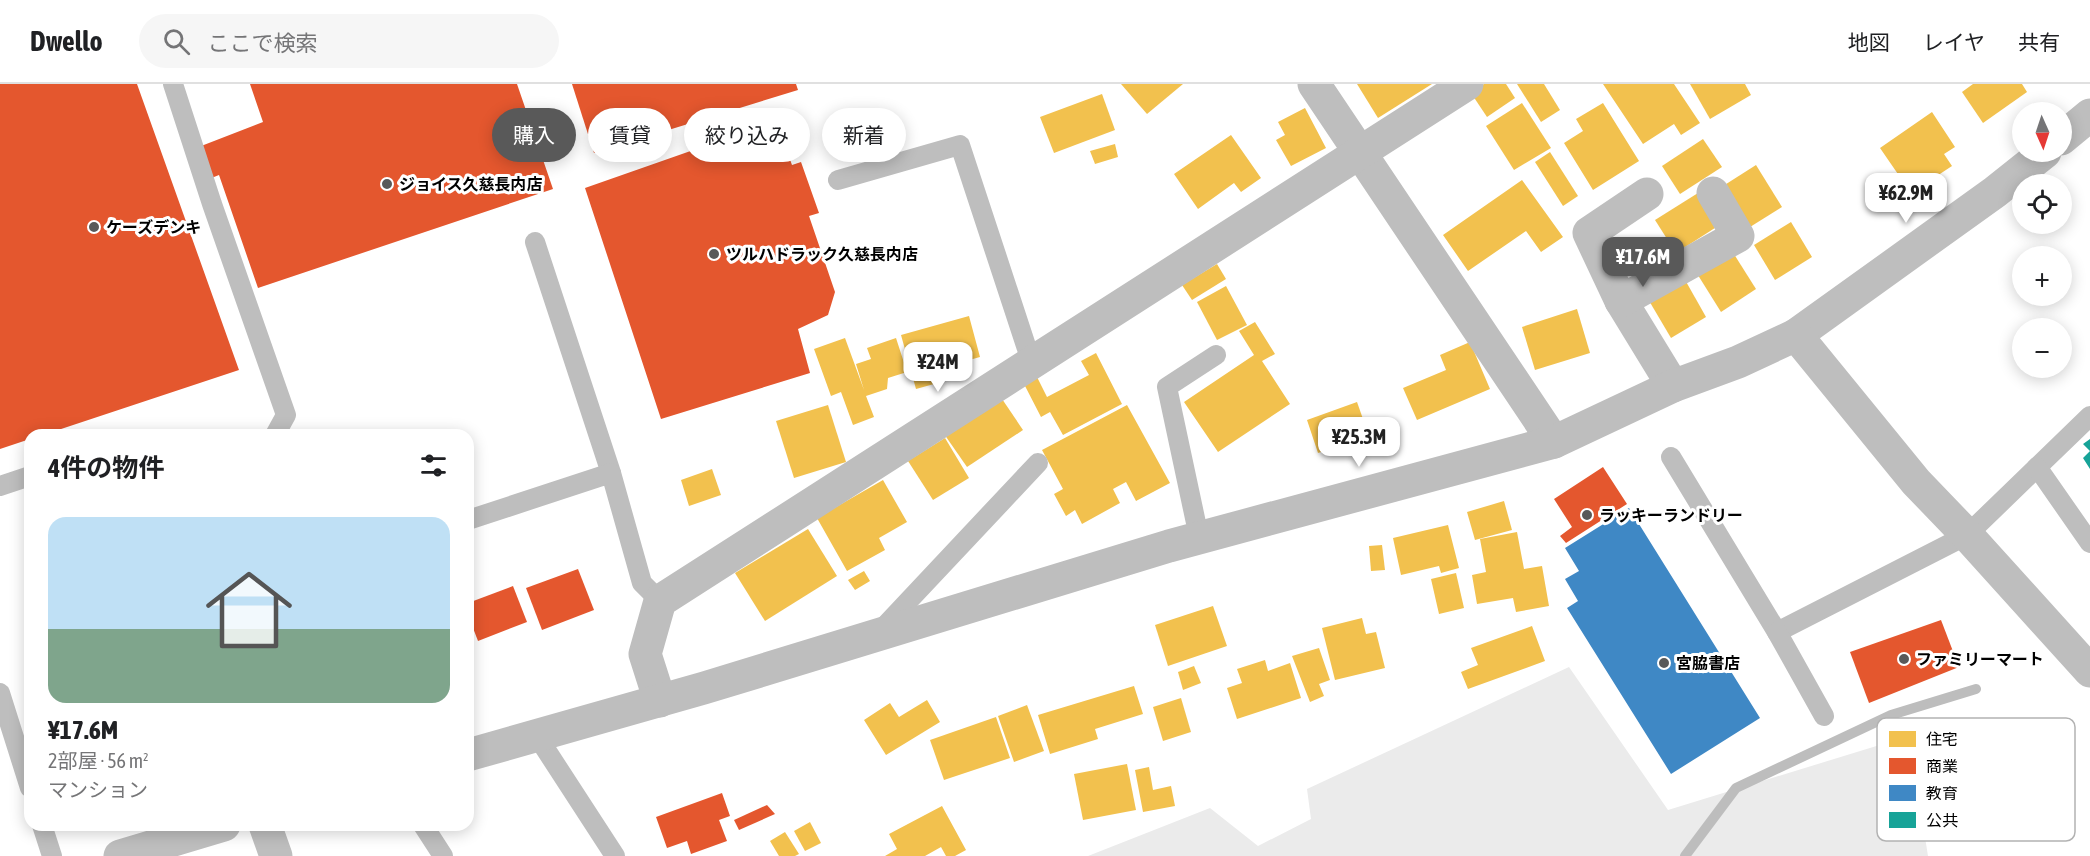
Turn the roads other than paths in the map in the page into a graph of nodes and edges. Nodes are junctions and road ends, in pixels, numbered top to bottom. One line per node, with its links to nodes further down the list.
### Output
1 (173, 84): 18 (lane)
2 (1314, 84): 6 (street)
3 (1467, 84): 6 (street)
4 (2090, 115): 5 (street)
5 (2072, 130)
6 (1360, 153): 15 (street); 19 (street)
7 (2032, 162): 13 (street)
8 (838, 180): 15 (lane)
9 (1713, 193): 12 (street)
10 (1647, 194): 12 (street)
11 (535, 242): 23 (lane)
12 (1621, 301): 16 (street)
13 (1796, 334): 16 (street); 27 (street)
14 (1216, 355): 28 (lane)
15 (1032, 364): 30 (street)
16 (1673, 386): 19 (street)
17 (2090, 416): 22 (lane)
18 (278, 429)
19 (1554, 442): 28 (street)
20 (1671, 456): 31 (lane)
21 (1038, 464): 32 (lane)
22 (2037, 467): 27 (lane); 29 (lane)
23 (611, 473): 26 (lane); 30 (lane)
24 (24, 478): 25 (lane)
25 (0, 486)
26 (474, 518)
27 (1967, 535): 31 (lane); 33 (street)
28 (1199, 537): 32 (street)
29 (2090, 543)
30 (660, 601): 35 (street)
31 (1777, 632): 36 (lane)
32 (875, 636): 35 (street)
33 (2090, 671)
34 (0, 693): 39 (lane)
35 (660, 701): 37 (street)
36 (1824, 716)
37 (537, 736): 38 (street); 48 (lane)
38 (474, 753)
39 (24, 769)
40 (44, 831): 44 (lane)
41 (204, 831): 45 (street)
42 (267, 831): 46 (street)
43 (427, 831): 47 (lane)
44 (52, 856)
45 (120, 856)
46 (276, 856)
47 (443, 856)
48 (615, 856)

